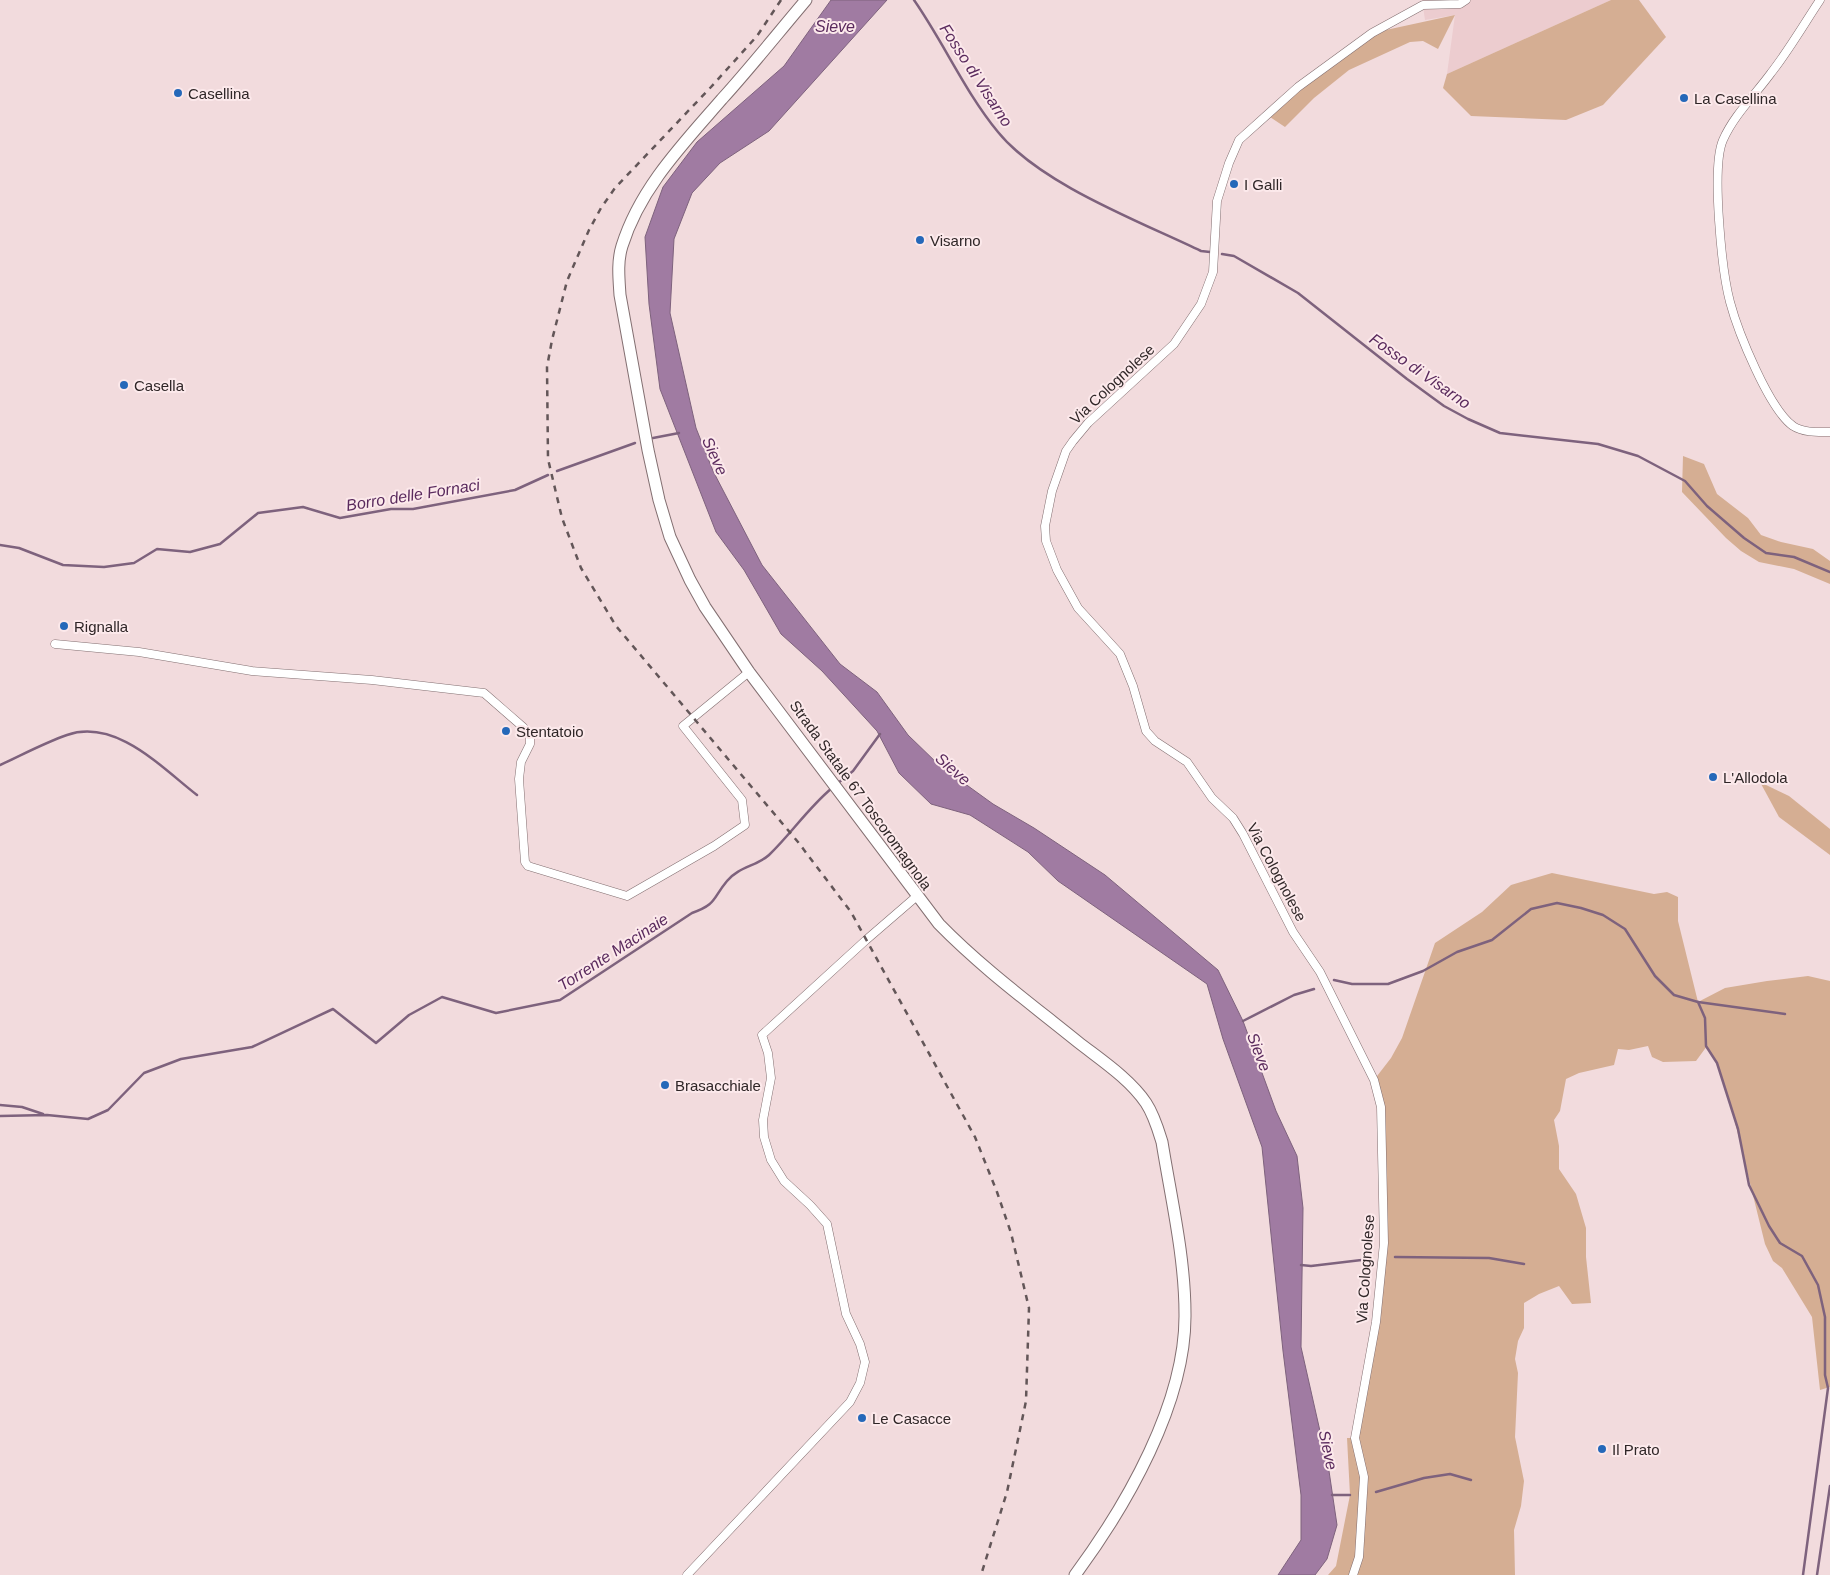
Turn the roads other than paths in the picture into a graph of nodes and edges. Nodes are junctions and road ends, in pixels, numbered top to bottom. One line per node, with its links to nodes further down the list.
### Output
1 (806, 0): 6 (main road, Strada Statale 67 Toscoromagnola)
2 (1466, 0): 10 (street, Via Colognolese)
3 (1820, 0): 4 (street)
4 (1830, 432)
5 (54, 644): 6 (street)
6 (749, 672): 7 (main road, Strada Statale 67 Toscoromagnola)
7 (917, 896): 8 (street); 9 (main road, Strada Statale 67 Toscoromagnola)
8 (687, 1575)
9 (1075, 1575)
10 (1354, 1575)

